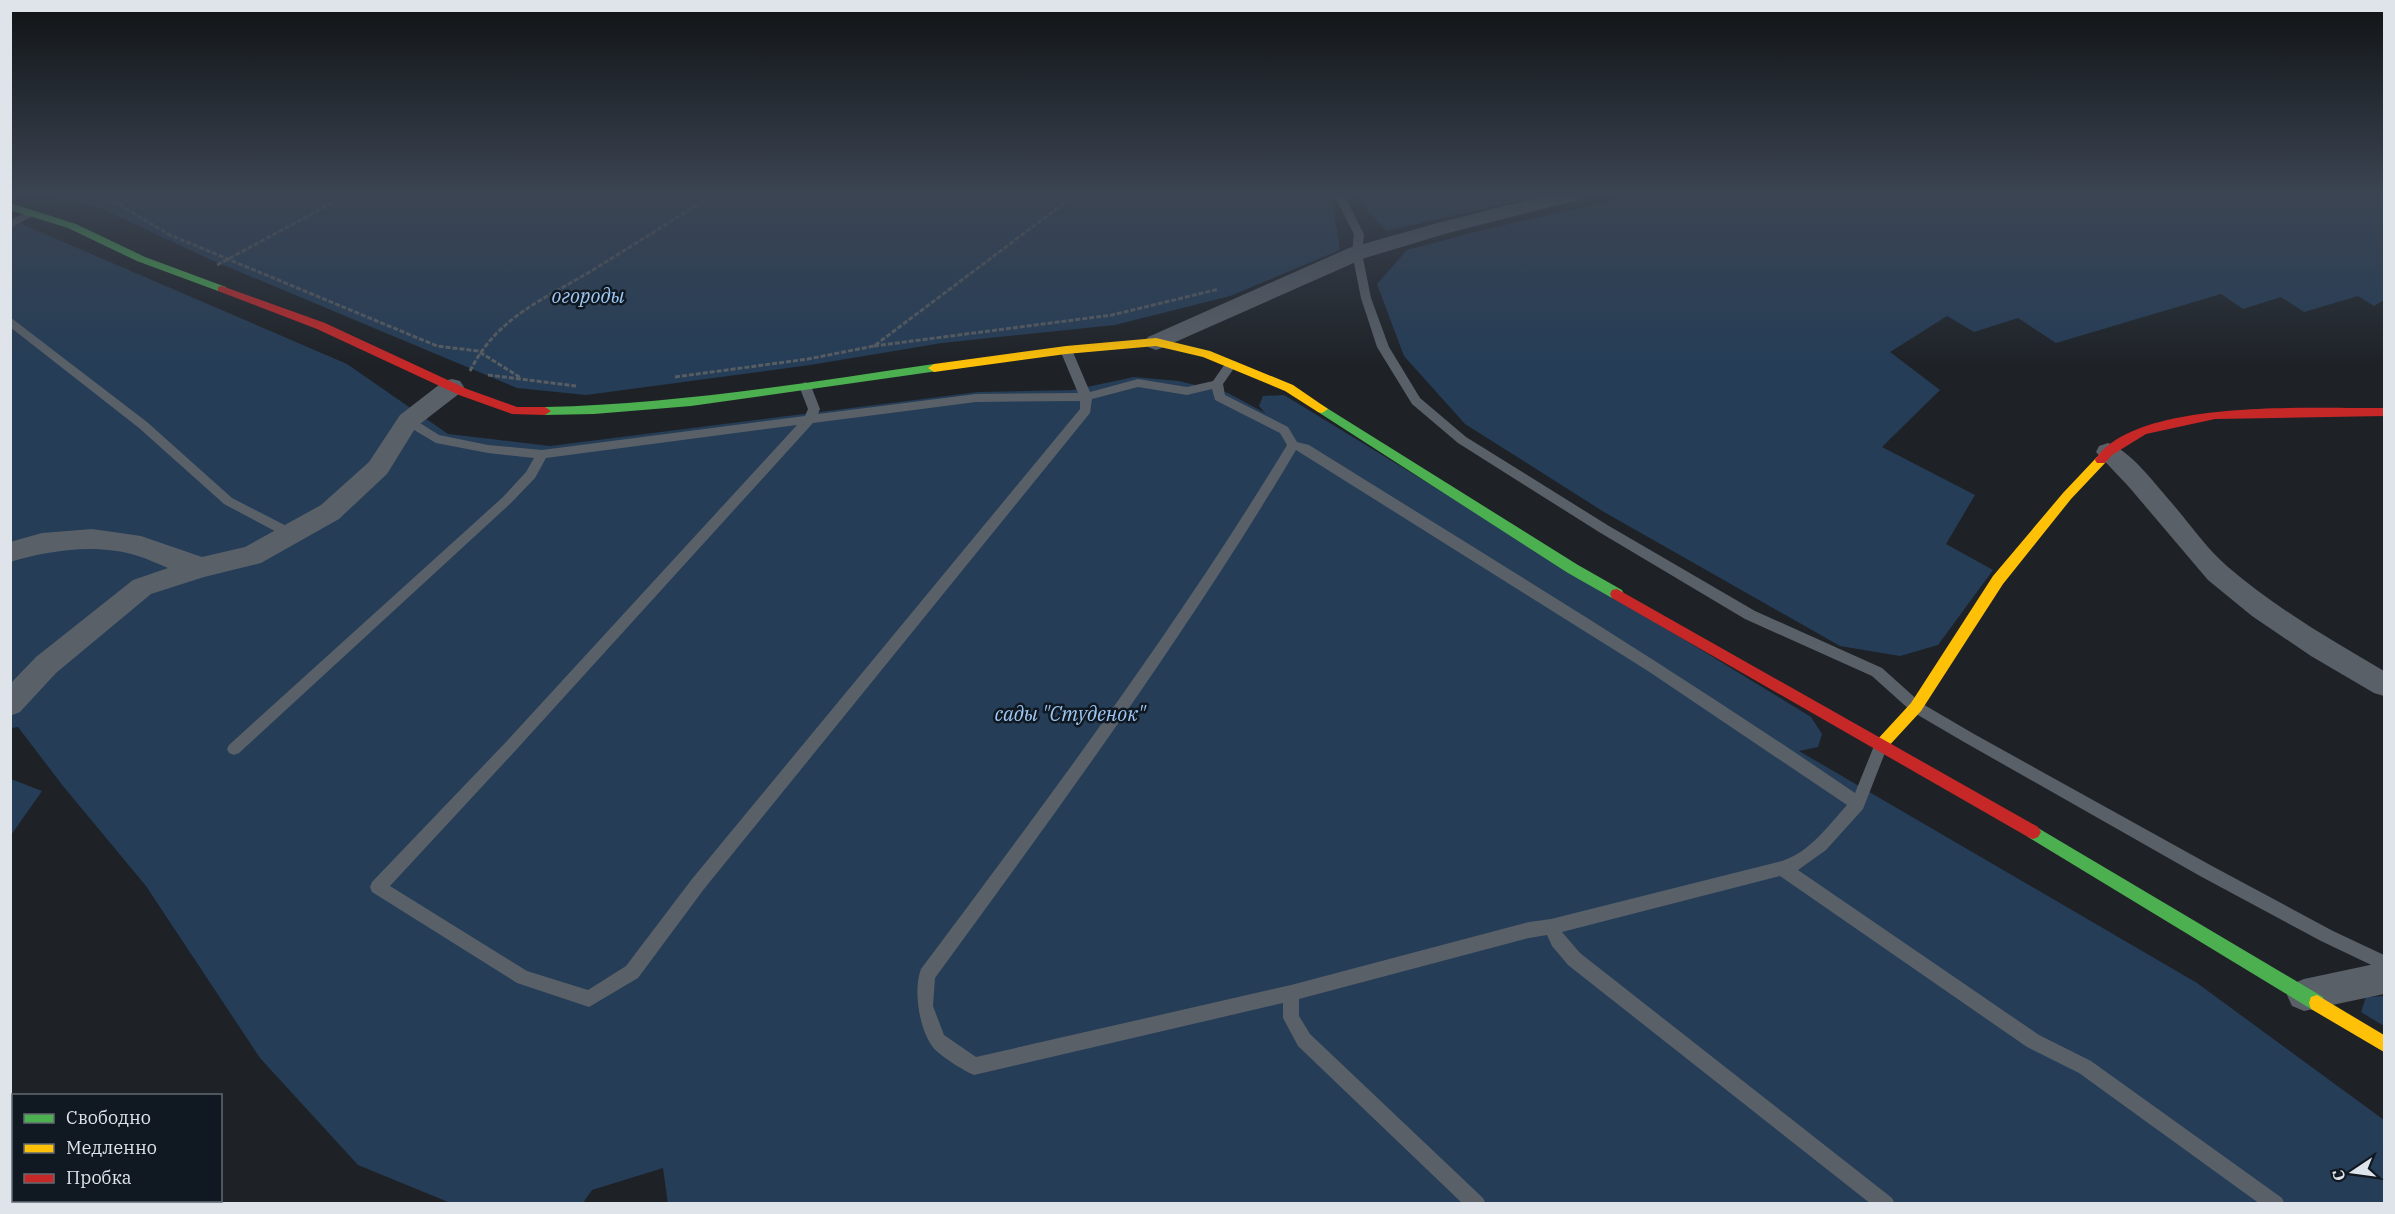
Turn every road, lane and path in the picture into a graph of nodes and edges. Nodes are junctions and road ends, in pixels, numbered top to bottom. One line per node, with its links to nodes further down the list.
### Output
1 (126, 252): 9 (street)
2 (210, 252): 8 (path)
3 (242, 252): 8 (path)
4 (621, 252): 14 (path)
5 (1000, 252): 13 (path)
6 (1362, 252): 7 (street)
7 (1357, 253): 12 (street); 35 (lane)
8 (228, 259): 9 (path); 14 (path)
9 (193, 278): 21 (street)
10 (1221, 289): 13 (path)
11 (10, 321): 30 (lane)
12 (1156, 342): 15 (street); 16 (street)
13 (874, 346): 17 (path)
14 (478, 351): 18 (path); 18 (path)
15 (1066, 351): 20 (street); 23 (lane)
16 (1231, 364): 19 (lane); 36 (street)
17 (673, 378)
18 (524, 380): 22 (path)
19 (1217, 384): 23 (lane); 27 (lane)
20 (805, 386): 21 (street); 25 (lane)
21 (452, 387): 26 (street)
22 (582, 387)
23 (1086, 397): 25 (lane); 25 (lane)
24 (2385, 412): 28 (street)
25 (809, 420): 29 (lane)
26 (408, 421): 29 (lane); 30 (street)
27 (1293, 445): 38 (lane); 43 (lane)
28 (2108, 452): 33 (street); 35 (street)
29 (542, 454): 37 (lane)
30 (291, 534): 32 (street)
31 (10, 552): 32 (street)
32 (202, 567): 34 (street)
33 (2385, 685)
34 (10, 704)
35 (1916, 707): 36 (street); 41 (lane)
36 (1881, 745): 38 (lane); 44 (street)
37 (234, 749)
38 (1858, 804): 39 (lane)
39 (1782, 868): 40 (lane); 48 (lane)
40 (1551, 927): 43 (lane); 47 (lane)
41 (2385, 963)
42 (2385, 978): 44 (street)
43 (1292, 993): 46 (lane)
44 (2304, 995): 45 (street)
45 (2385, 1044)
46 (1477, 1203)
47 (1886, 1203)
48 (2276, 1203)

